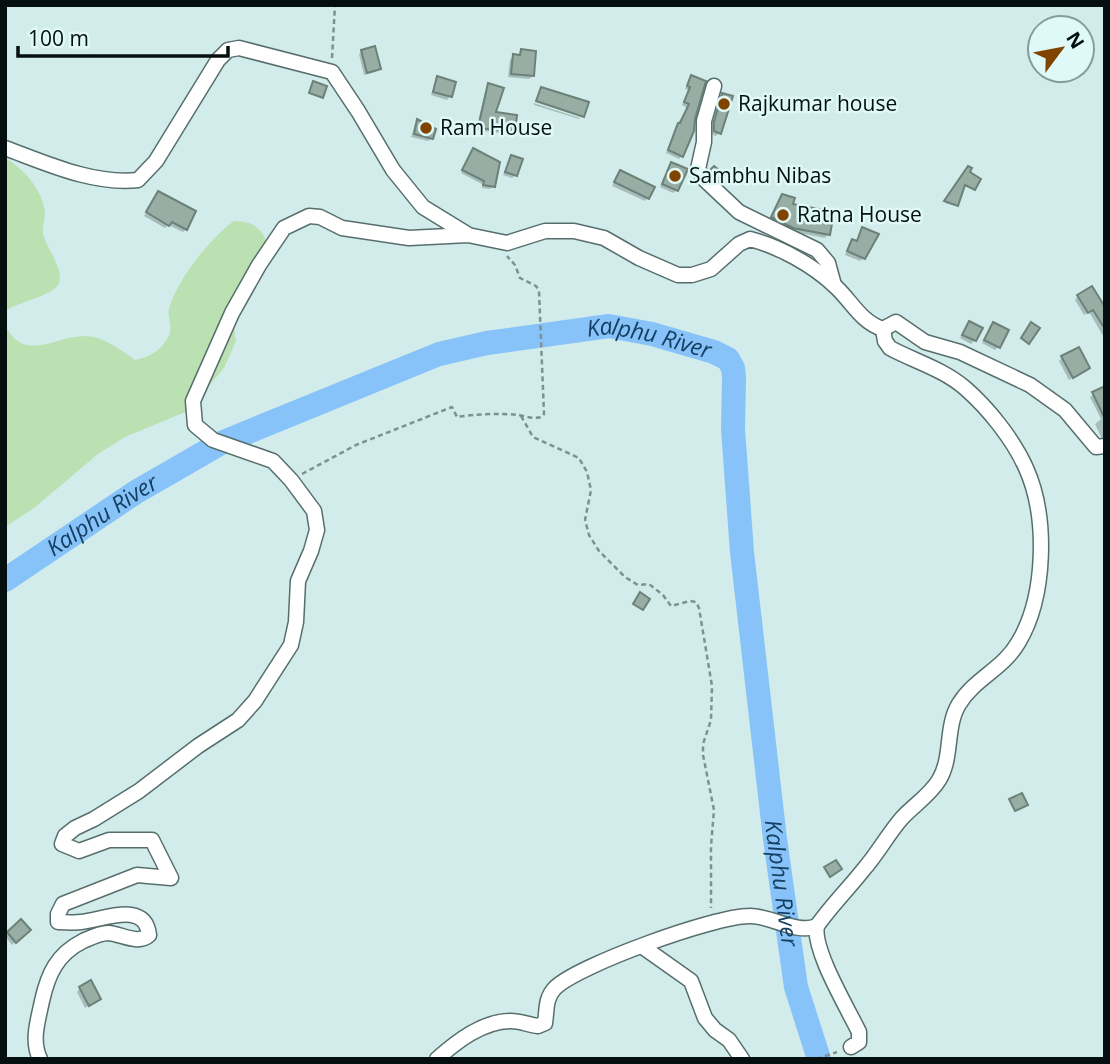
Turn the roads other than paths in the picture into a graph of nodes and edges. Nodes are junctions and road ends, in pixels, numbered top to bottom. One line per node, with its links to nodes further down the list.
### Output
1 (714, 86): 4 (street)
2 (5, 148): 3 (street)
3 (468, 235): 4 (street); 10 (street)
4 (834, 285): 5 (street)
5 (883, 329): 6 (street); 7 (street)
6 (1105, 446)
7 (817, 926): 8 (street); 9 (street)
8 (643, 947): 11 (street); 12 (street)
9 (850, 1047)
10 (40, 1059)
11 (438, 1059)
12 (742, 1059)

